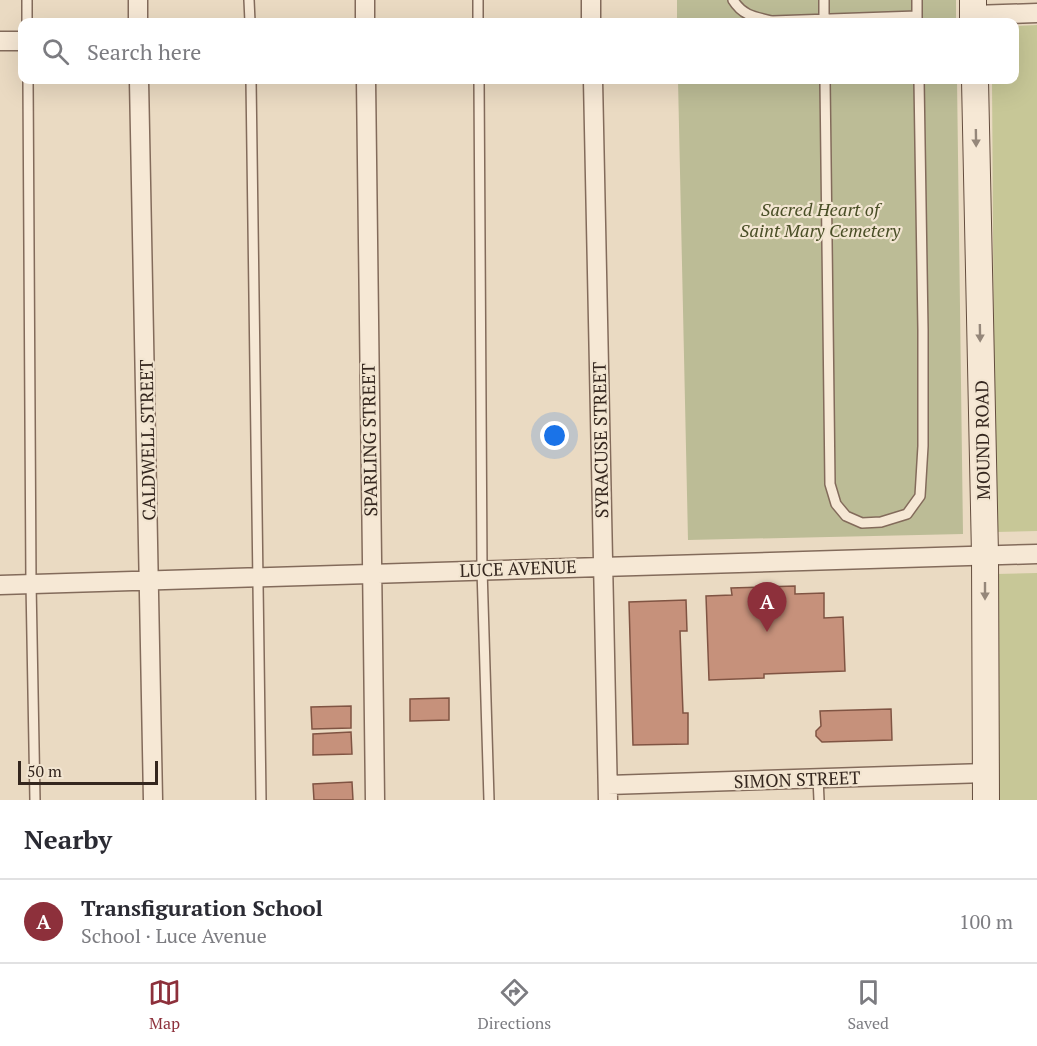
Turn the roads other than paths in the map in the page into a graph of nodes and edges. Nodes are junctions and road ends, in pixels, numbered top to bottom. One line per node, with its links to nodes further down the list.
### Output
1 (27, 0): 12 (lane)
2 (138, 0): 13 (street)
3 (249, 0): 14 (lane)
4 (365, 0): 15 (street)
5 (478, 0): 16 (lane)
6 (591, 0): 17 (street)
7 (734, 0): 18 (lane)
8 (824, 0): 19 (lane)
9 (917, 0): 20 (lane)
10 (973, 12): 11 (street)
11 (1037, 13)
12 (27, 18)
13 (138, 18)
14 (250, 18)
15 (365, 18)
16 (478, 18)
17 (591, 18)
18 (757, 18)
19 (824, 18)
20 (917, 18)
21 (18, 40): 22 (street)
22 (0, 41)
23 (28, 84): 39 (lane)
24 (139, 84): 38 (street, CALDWELL STREET)
25 (251, 84): 37 (lane)
26 (366, 84): 36 (street, SPARLING STREET)
27 (479, 84): 35 (lane)
28 (593, 84): 34 (street, SYRACUSE STREET)
29 (825, 84): 30 (lane)
30 (919, 84)
31 (975, 84): 33 (main road, MOUND ROAD, one-way to 33)
32 (1037, 554): 33 (street, LUCE AVENUE)
33 (985, 555): 34 (street, LUCE AVENUE); 41 (main road, MOUND ROAD, one-way to 41)
34 (603, 565): 35 (street, LUCE AVENUE); 43 (street, SYRACUSE STREET)
35 (482, 569): 36 (street, LUCE AVENUE); 48 (lane)
36 (370, 573): 37 (street, LUCE AVENUE); 47 (street, SPARLING STREET)
37 (256, 576): 38 (street, LUCE AVENUE); 46 (lane)
38 (150, 579): 39 (street, LUCE AVENUE); 45 (street, CALDWELL STREET)
39 (30, 584): 40 (street, LUCE AVENUE); 44 (lane)
40 (0, 585)
41 (986, 773): 42 (street, SIMON STREET); 50 (main road, MOUND ROAD)
42 (818, 778): 43 (street, SIMON STREET); 49 (lane)
43 (608, 792)
44 (35, 800)
45 (153, 800)
46 (261, 800)
47 (375, 800)
48 (489, 800)
49 (819, 800)
50 (986, 800)

